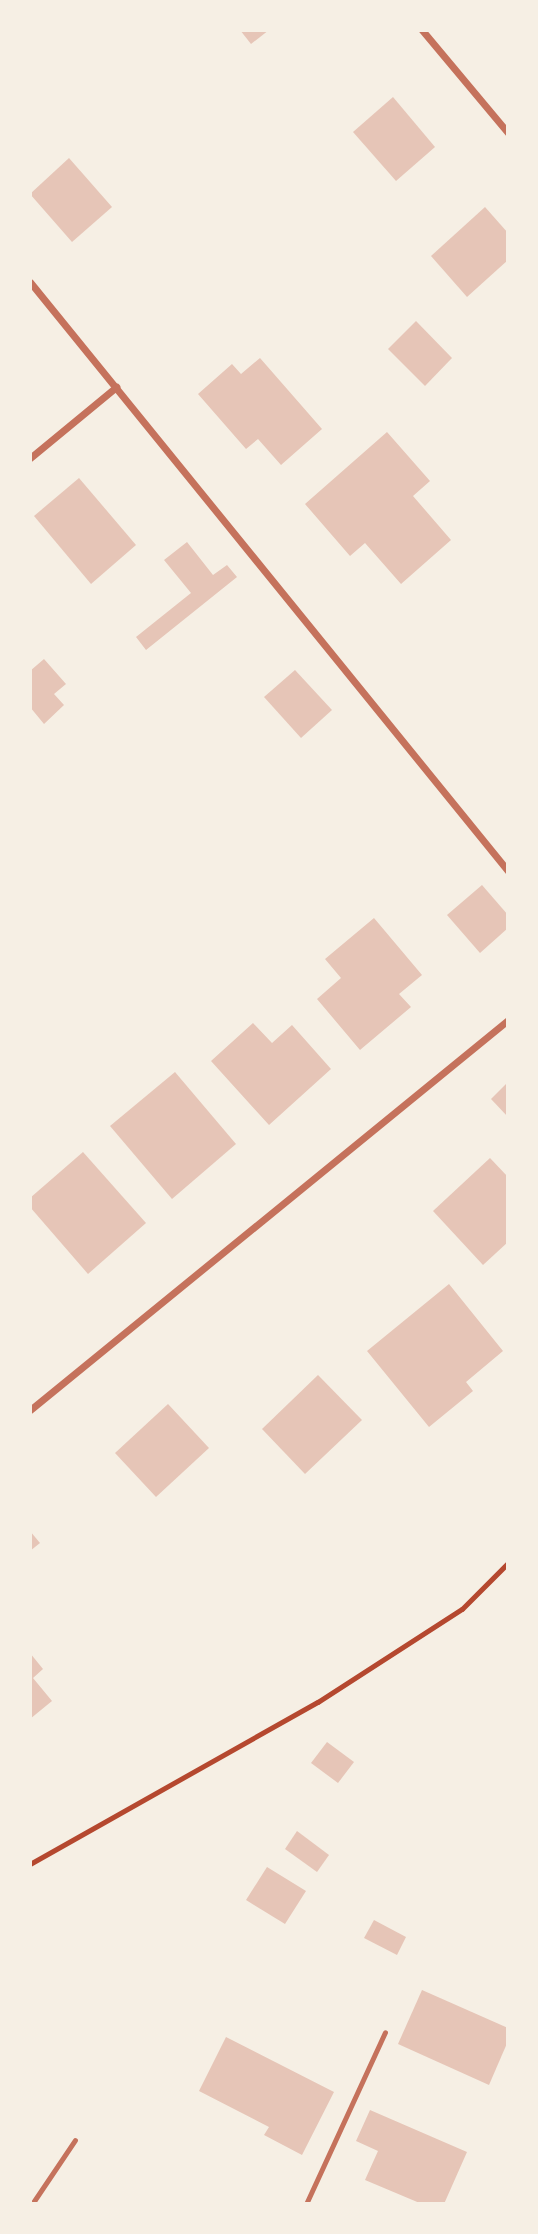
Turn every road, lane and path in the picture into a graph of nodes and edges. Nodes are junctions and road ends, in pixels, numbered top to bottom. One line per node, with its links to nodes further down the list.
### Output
1 (422, 30): 2 (street)
2 (508, 133)
3 (30, 282): 4 (street)
4 (116, 387): 5 (street); 6 (street)
5 (30, 458)
6 (508, 871)
7 (508, 1020): 8 (street)
8 (30, 1410)
9 (508, 1563): 10 (path)
10 (30, 1864)
11 (385, 2032): 14 (lane)
12 (75, 2140): 13 (lane)
13 (32, 2204)
14 (306, 2204)

